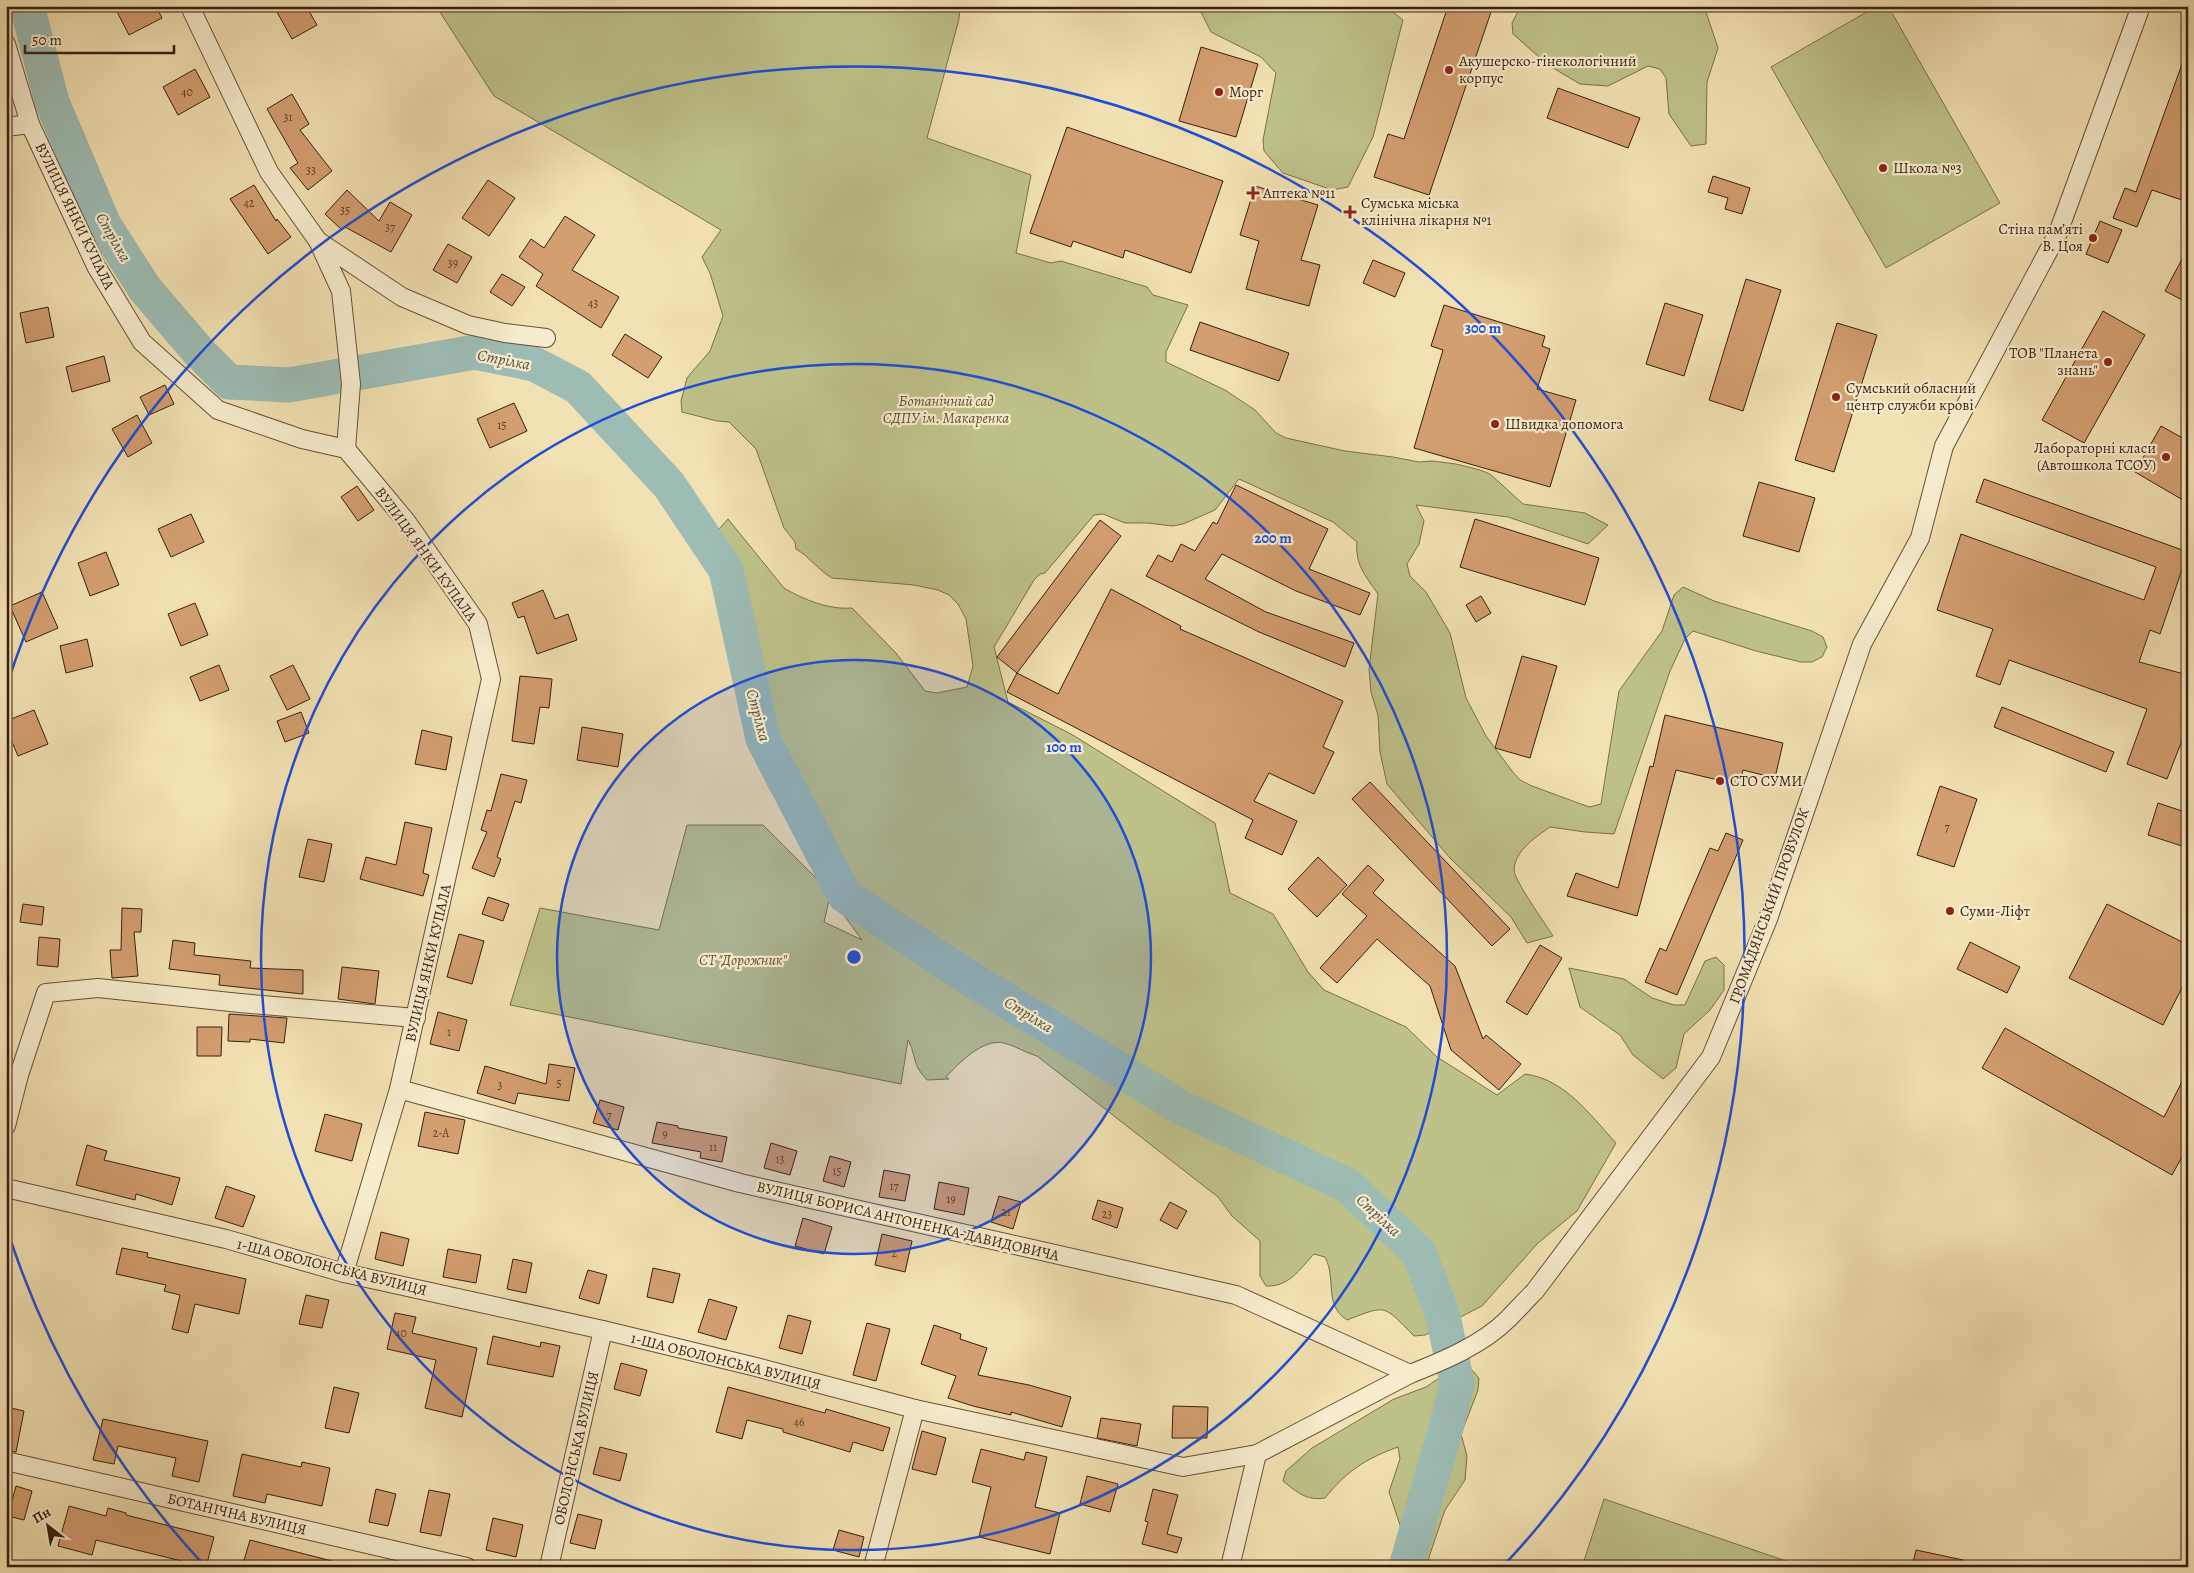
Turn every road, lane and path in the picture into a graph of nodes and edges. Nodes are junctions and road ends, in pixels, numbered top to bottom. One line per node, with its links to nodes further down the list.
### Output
1 (192, 6): 6 (street)
2 (2141, 6): 15 (street, ГРОМАДЯНСЬКИЙ ПРОВУЛОК)
3 (6, 44): 4 (street, ВУЛИЦЯ ЯНКИ КУПАЛА)
4 (30, 124): 5 (street); 8 (street, ВУЛИЦЯ ЯНКИ КУПАЛА)
5 (6, 127)
6 (318, 240): 7 (street); 8 (street)
7 (546, 338)
8 (346, 449): 9 (street, ВУЛИЦЯ ЯНКИ КУПАЛА)
9 (416, 1018): 10 (street, ВУЛИЦЯ ЯНКИ КУПАЛА); 11 (street)
10 (399, 1089): 13 (street, ВУЛИЦЯ ЯНКИ КУПАЛА); 16 (street, ВУЛИЦЯ БОРИСА АНТОНЕНКА-ДАВИДОВИЧА)
11 (6, 1126)
12 (6, 1188): 13 (street, 1-ША ОБОЛОНСЬКА ВУЛИЦЯ)
13 (344, 1273): 14 (street, 1-ША ОБОЛОНСЬКА ВУЛИЦЯ)
14 (603, 1330): 17 (street, 1-ША ОБОЛОНСЬКА ВУЛИЦЯ); 21 (street, ОБОЛОНСЬКА ВУЛИЦЯ)
15 (1432, 1365): 16 (street, 1-ША ОБОЛОНСЬКА ВУЛИЦЯ)
16 (1410, 1374): 18 (street, 1-ША ОБОЛОНСЬКА ВУЛИЦЯ)
17 (915, 1409): 18 (street, 1-ША ОБОЛОНСЬКА ВУЛИЦЯ); 22 (street)
18 (1257, 1454): 23 (street)
19 (6, 1461): 20 (street, БОТАНІЧНА ВУЛИЦЯ)
20 (468, 1567)
21 (549, 1567)
22 (872, 1567)
23 (1230, 1567)

